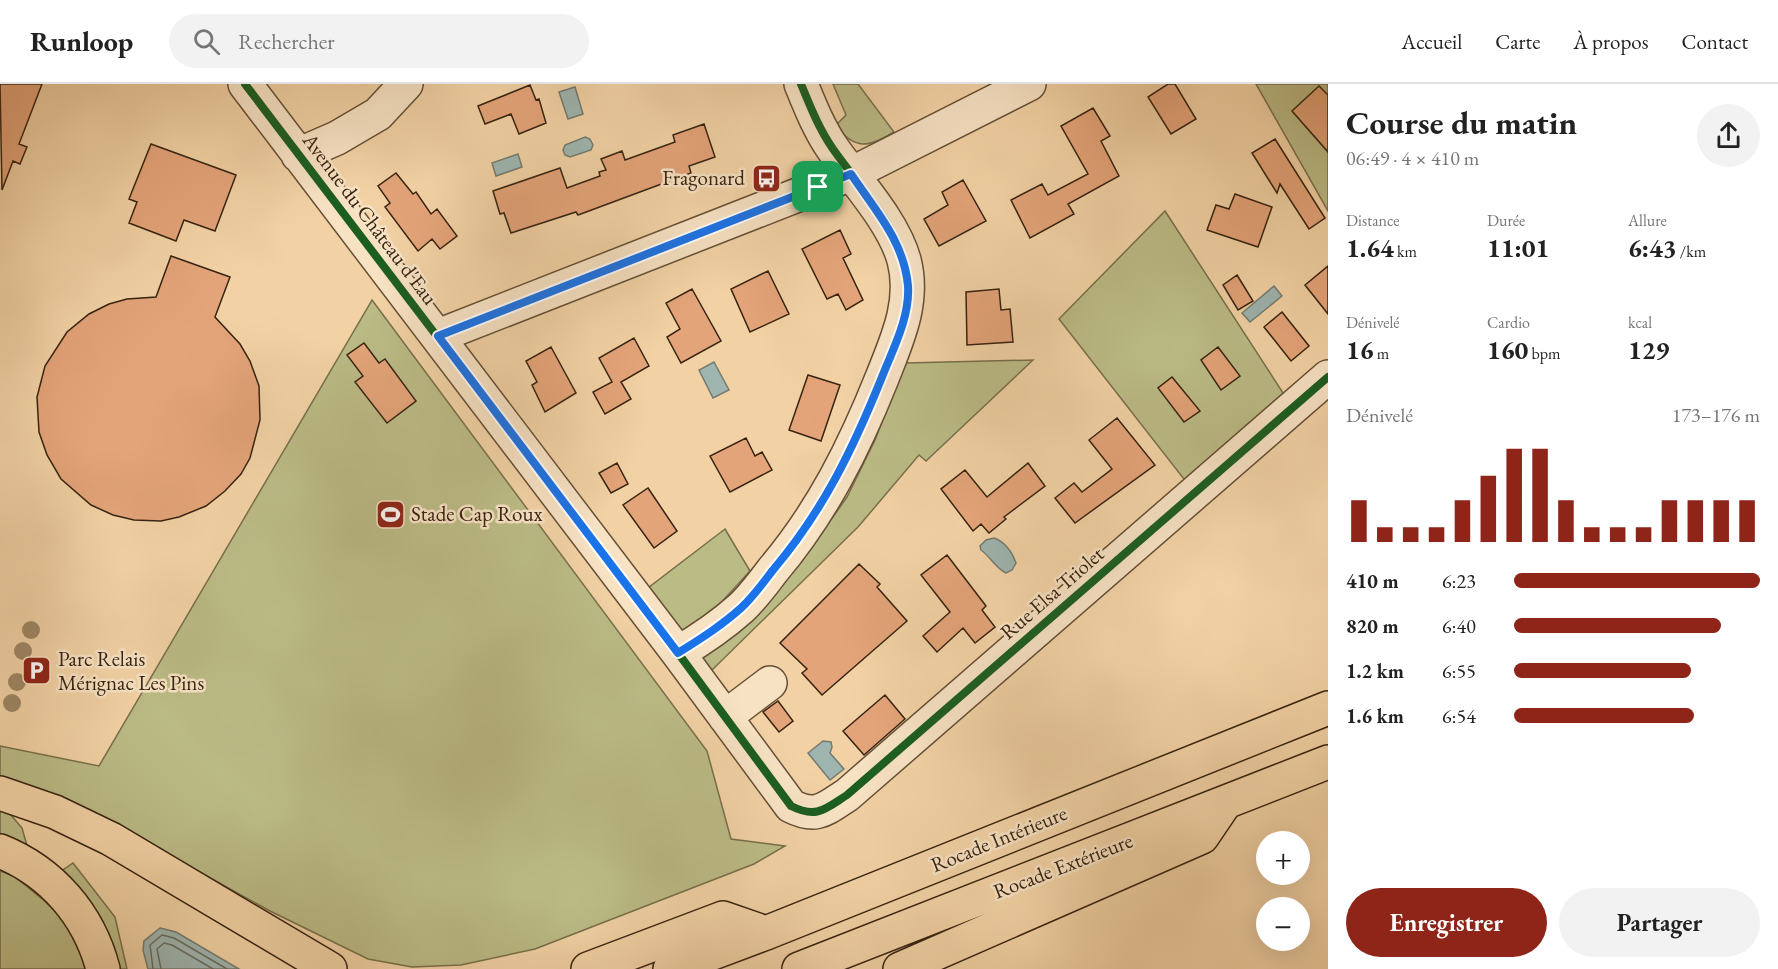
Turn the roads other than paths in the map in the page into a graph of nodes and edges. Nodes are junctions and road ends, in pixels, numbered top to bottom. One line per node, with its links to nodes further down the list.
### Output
1 (245, 84): 5 (street, Avenue du Château d'Eau)
2 (406, 84): 5 (street)
3 (801, 84): 6 (street)
4 (1029, 84): 6 (street)
5 (298, 155): 7 (street, Avenue du Château d'Eau)
6 (851, 174): 7 (street); 9 (street)
7 (438, 336): 9 (street, Avenue du Château d'Eau)
8 (1328, 377): 16 (street, Rue Elsa Triolet)
9 (678, 653): 12 (street, Avenue du Château d'Eau)
10 (770, 683): 12 (street)
11 (1328, 708): 18 (highway, Rocade Intérieure)
12 (725, 717): 16 (street, Avenue du Château d'Eau)
13 (1328, 762): 15 (highway, Rocade Extérieure)
14 (0, 793): 20 (highway)
15 (1224, 804): 23 (highway, Rocade Extérieure); 24 (highway)
16 (791, 806)
17 (0, 851): 19 (highway)
18 (766, 933): 21 (highway); 22 (highway, Rocade Intérieure)
19 (104, 969)
20 (330, 969)
21 (588, 969)
22 (670, 969)
23 (799, 969)
24 (900, 969)

